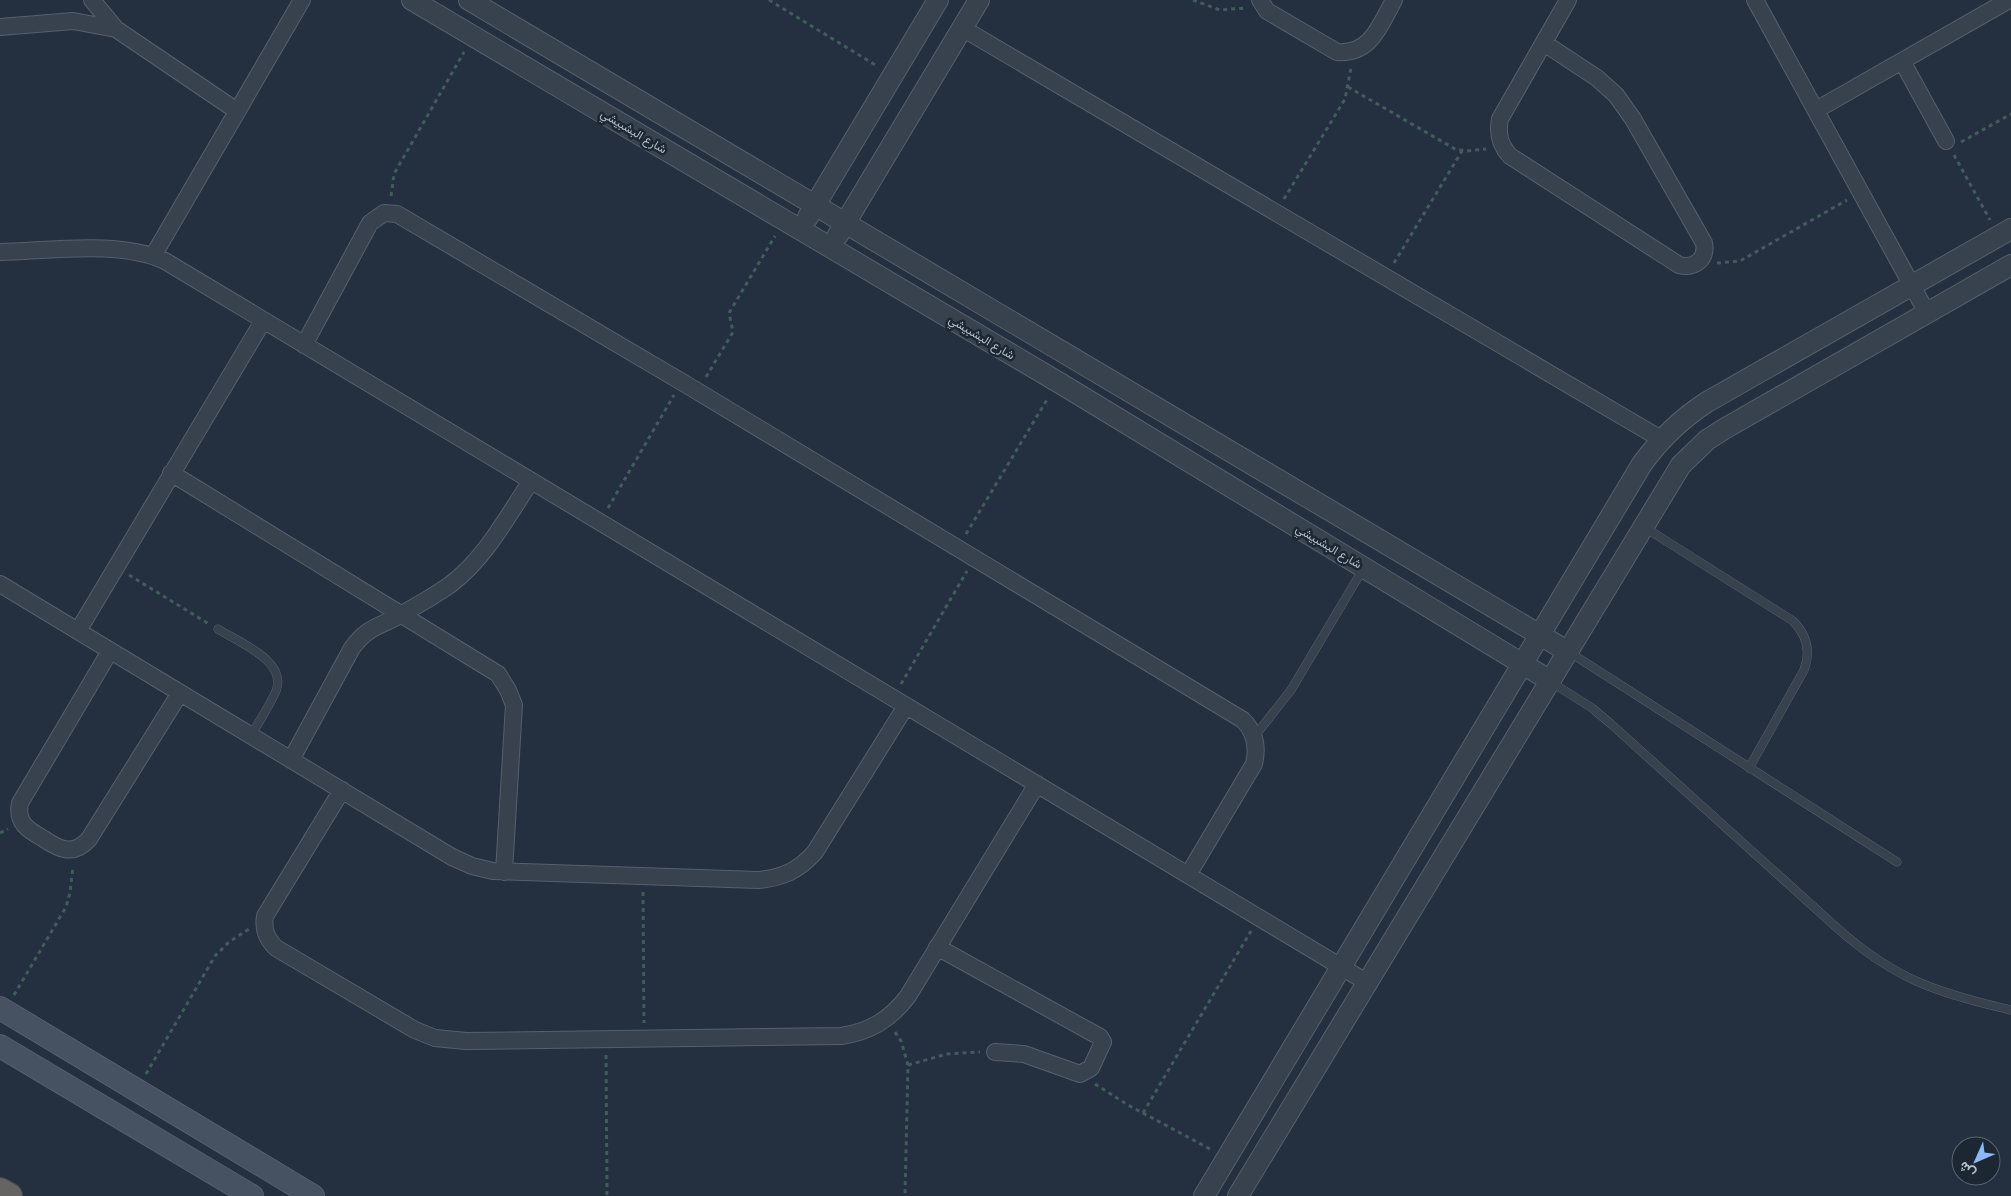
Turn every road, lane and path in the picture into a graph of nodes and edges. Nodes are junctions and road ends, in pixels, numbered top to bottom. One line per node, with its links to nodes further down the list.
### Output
1 (92, 0): 16 (street)
2 (302, 0): 24 (street)
3 (412, 0): 17 (street, شارع البشبيشي)
4 (469, 0): 30 (street)
5 (769, 0): 21 (path)
6 (938, 0): 21 (street)
7 (979, 0): 15 (street)
8 (1193, 0): 9 (path)
9 (1261, 0): 19 (street)
10 (1394, 0): 19 (street)
11 (1568, 0): 18 (street)
12 (1755, 0): 23 (street)
13 (2009, 0): 20 (street)
14 (0, 27): 16 (street)
15 (962, 28): 31 (street); 33 (street)
16 (116, 29): 24 (street)
17 (474, 36): 32 (path); 34 (street, شارع البشبيشي)
18 (1544, 43): 26 (street); 39 (street)
19 (1350, 52): 22 (path)
20 (1902, 61): 23 (street); 27 (street)
21 (893, 75): 30 (street)
22 (1348, 87): 28 (path); 31 (path)
23 (1816, 110): 29 (street)
24 (237, 111): 38 (street)
25 (2011, 114): 27 (path)
26 (1501, 143): 28 (path); 39 (street)
27 (1948, 145): 35 (path)
28 (1462, 151): 41 (path)
29 (1860, 193): 39 (path); 42 (street)
30 (815, 205): 33 (street); 34 (street)
31 (1276, 212): 41 (street)
32 (397, 214): 45 (street); 46 (street)
33 (846, 223): 36 (street); 54 (street)
34 (792, 225): 36 (street, شارع البشبيشي); 48 (path)
35 (2005, 232): 42 (street)
36 (831, 248): 47 (street, شارع البشبيشي)
37 (0, 252): 38 (street)
38 (153, 256): 44 (street)
39 (1702, 259)
40 (2011, 265): 43 (street)
41 (1386, 277): 49 (street)
42 (1912, 285): 43 (street); 49 (street)
43 (1927, 313): 53 (street)
44 (263, 320): 45 (street); 50 (street)
45 (304, 345): 51 (street)
46 (682, 382): 48 (street); 52 (path)
47 (1058, 382): 55 (path); 58 (street, شارع البشبيشي)
48 (697, 391): 55 (street)
49 (1661, 439): 63 (street)
50 (172, 473): 57 (street); 60 (street)
51 (531, 481): 52 (street); 60 (street)
52 (600, 522): 69 (street)
53 (1642, 526): 65 (street); 73 (lane)
54 (1381, 540): 58 (street); 63 (street)
55 (958, 547): 56 (street)
56 (974, 557): 69 (path); 71 (street)
57 (116, 567): 61 (path); 62 (street)
58 (1364, 568): 66 (street, شارع البشبيشي); 71 (lane)
59 (0, 584): 62 (street)
60 (401, 615): 72 (street); 78 (street)
61 (218, 629): 70 (lane)
62 (78, 631): 64 (street)
63 (1540, 635): 65 (street); 66 (street)
64 (110, 651): 68 (street); 76 (street)
65 (1567, 651): 67 (street); 73 (lane)
66 (1523, 664): 67 (street, شارع البشبيشي); 84 (street)
67 (1549, 680): 85 (street); 87 (lane)
68 (180, 693): 70 (street); 76 (street)
69 (899, 702): 74 (street); 80 (street)
70 (251, 736): 72 (street)
71 (1254, 737): 79 (street)
72 (291, 760): 75 (street)
73 (1750, 768): 77 (lane)
74 (1037, 784): 79 (street); 83 (street)
75 (342, 790): 78 (street); 82 (street)
76 (72, 850): 86 (path)
77 (1897, 862)
78 (504, 872): 80 (street)
79 (1188, 875): 81 (street)
80 (643, 876): 90 (path)
81 (1259, 918): 84 (street); 96 (path)
82 (264, 924): 89 (street); 95 (path)
83 (938, 947): 88 (street); 94 (street)
84 (1342, 968): 85 (street); 97 (street)
85 (1368, 983): 105 (street)
86 (2, 1009): 95 (main road)
87 (2011, 1010)
88 (886, 1019): 90 (street); 93 (path)
89 (606, 1039): 90 (street); 102 (path)
90 (644, 1039)
91 (0, 1046): 100 (main road)
92 (994, 1052): 93 (path); 94 (street)
93 (908, 1065): 103 (path)
94 (1084, 1073): 96 (path)
95 (136, 1090): 101 (main road)
96 (1143, 1113): 97 (path)
97 (1227, 1158): 104 (street)
98 (0, 1191): 99 (highway)
99 (9, 1196)
100 (252, 1196)
101 (313, 1196)
102 (608, 1196)
103 (905, 1196)
104 (1204, 1196)
105 (1238, 1196)

